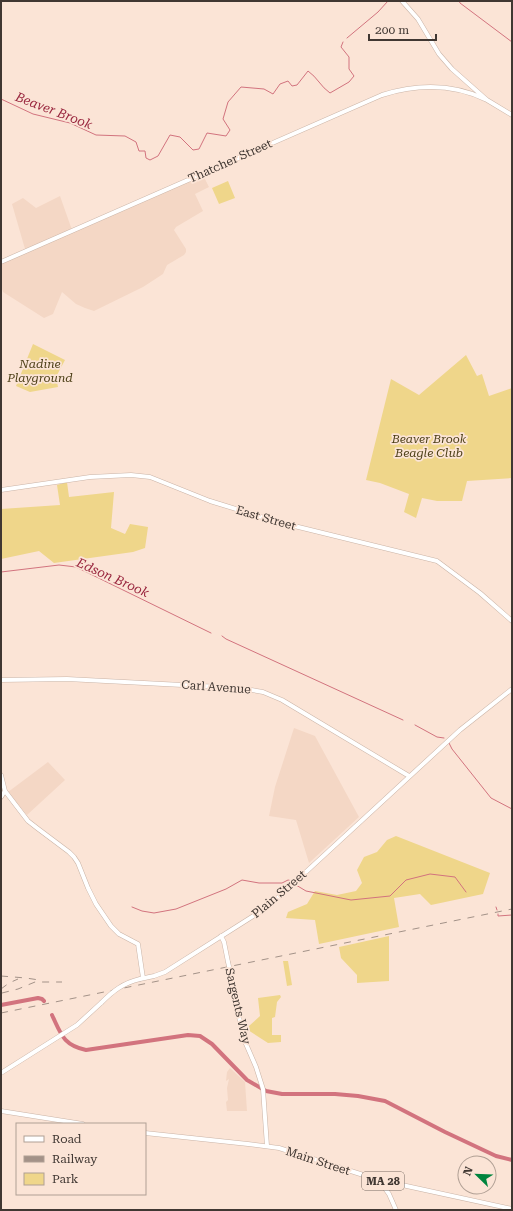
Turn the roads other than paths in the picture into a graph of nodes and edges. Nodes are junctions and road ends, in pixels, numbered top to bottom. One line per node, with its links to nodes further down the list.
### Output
1 (402, 1): 2 (street)
2 (466, 82): 3 (street); 4 (street)
3 (471, 86): 4 (street); 5 (street)
4 (467, 93): 5 (street, Thatcher Street); 7 (street, Thatcher Street)
5 (488, 100): 6 (street)
6 (512, 115)
7 (1, 262)
8 (1, 490): 9 (street, East Street)
9 (512, 621)
10 (1, 680): 13 (street, Carl Avenue)
11 (512, 689): 13 (street, Plain Street)
12 (1, 775): 14 (street)
13 (409, 776): 16 (street, Plain Street)
14 (5, 791): 15 (street); 17 (street)
15 (1, 797)
16 (221, 936): 17 (street, Plain Street); 22 (street, Sargents Way, bridge)
17 (142, 979): 18 (street, Plain Street, bridge)
18 (1, 1073)
19 (1, 1111): 20 (street)
20 (77, 1123)
21 (146, 1133): 22 (street, Main Street / MA 28)
22 (267, 1146): 23 (street, Main Street / MA 28)
23 (379, 1180): 24 (street, Main Street / MA 28); 25 (street)
24 (386, 1182): 25 (street); 26 (street, Main Street / MA 28)
25 (386, 1189): 27 (street)
26 (512, 1209)
27 (396, 1210)

